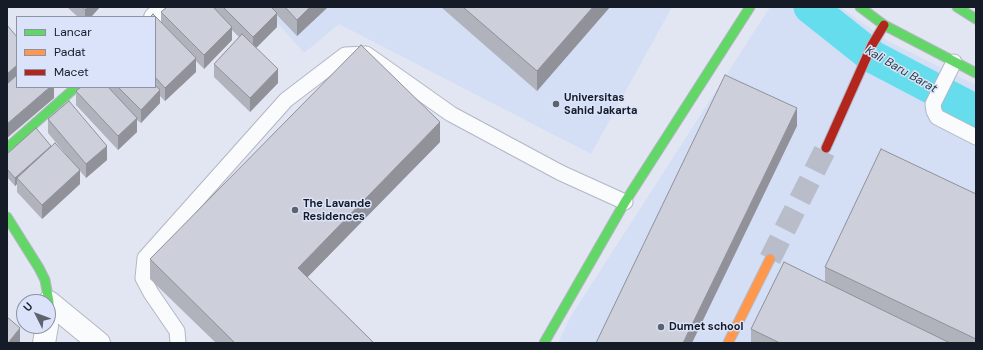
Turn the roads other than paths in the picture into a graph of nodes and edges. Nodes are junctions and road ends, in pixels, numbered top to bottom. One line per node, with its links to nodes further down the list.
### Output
1 (168, 7): 5 (street)
2 (860, 7): 7 (street)
3 (957, 7): 6 (street)
4 (750, 8): 14 (street)
5 (156, 17)
6 (976, 19)
7 (884, 25): 8 (street); 13 (street)
8 (954, 62): 9 (street); 11 (lane)
9 (976, 73)
10 (75, 88): 12 (street)
11 (976, 136)
12 (7, 148)
13 (826, 148)
14 (626, 202): 20 (lane); 21 (street)
15 (7, 217): 17 (street)
16 (770, 259): 22 (street)
17 (46, 294)
18 (56, 316): 19 (street)
19 (99, 343)
20 (178, 343)
21 (544, 343)
22 (728, 343)

